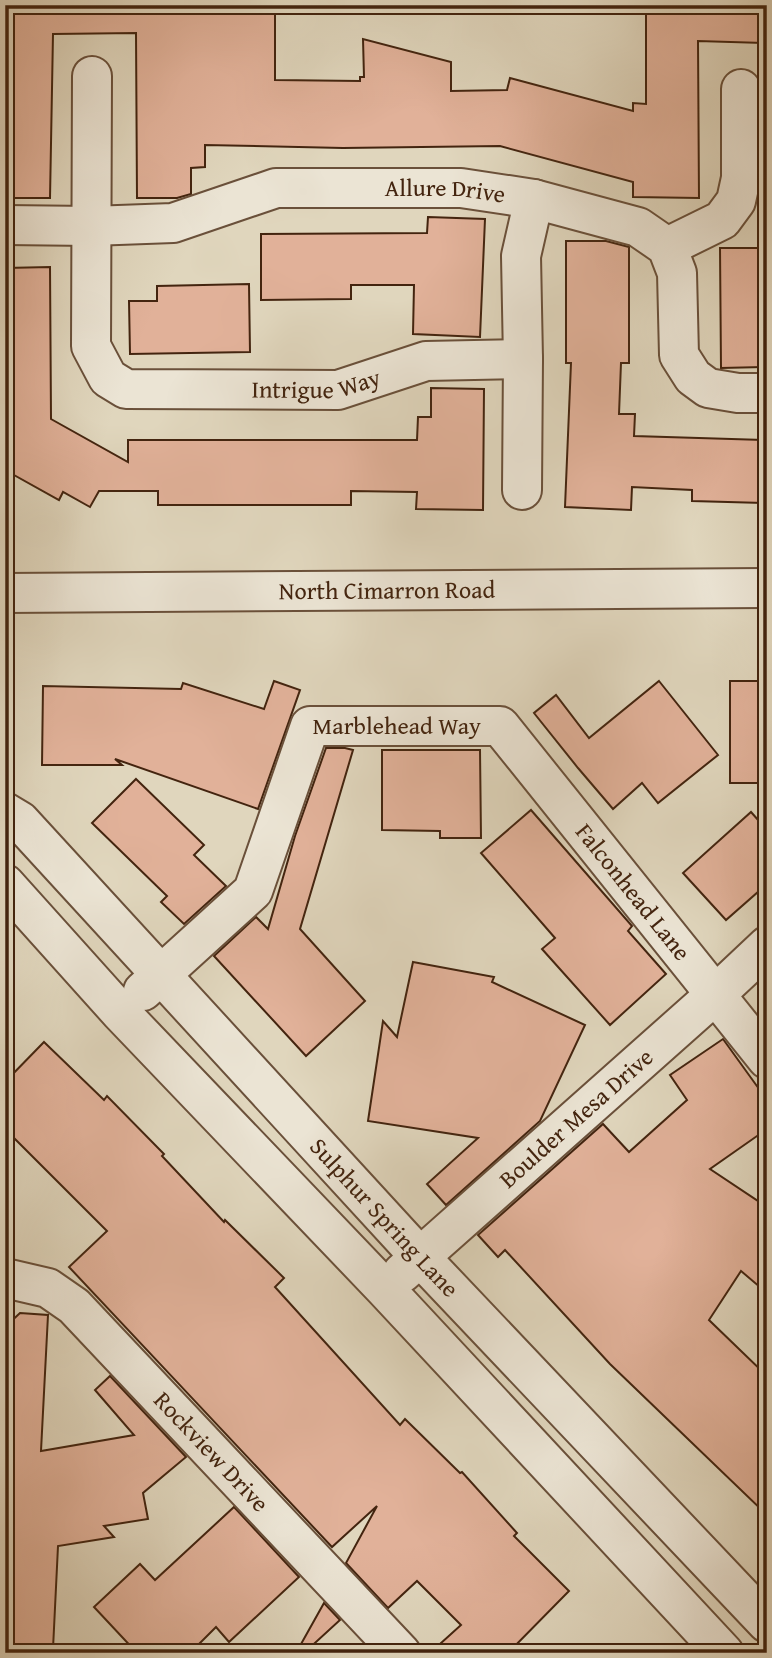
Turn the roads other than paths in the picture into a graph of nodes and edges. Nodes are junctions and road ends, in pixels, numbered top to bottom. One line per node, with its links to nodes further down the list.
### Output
1 (92, 76): 5 (street)
2 (741, 89): 6 (street)
3 (534, 199): 5 (street, Allure Drive); 6 (street, Allure Drive); 7 (street)
4 (5, 225): 5 (street, Allure Drive)
5 (91, 226): 7 (street, Intrigue Way)
6 (667, 247): 8 (street)
7 (523, 359): 9 (street)
8 (767, 393)
9 (522, 490)
10 (767, 588): 11 (street, North Cimarron Road)
11 (5, 593)
12 (500, 726): 16 (street, Marblehead Way); 17 (street, Falconhead Lane)
13 (5, 812): 16 (street, Sulphur Spring Lane)
14 (5, 884): 18 (street, Sulphur Spring Lane)
15 (767, 946): 17 (street, Boulder Mesa Drive)
16 (162, 974): 18 (street, Marblehead Way); 20 (street, Sulphur Spring Lane)
17 (716, 994): 19 (street, Falconhead Lane); 20 (street, Boulder Mesa Drive)
18 (120, 1012): 22 (street, Sulphur Spring Lane)
19 (767, 1059)
20 (421, 1257): 22 (street, Boulder Mesa Drive); 23 (street, Sulphur Spring Lane)
21 (5, 1278): 24 (street, Rockview Drive)
22 (385, 1289): 25 (street, Sulphur Spring Lane)
23 (767, 1623)
24 (401, 1653)
25 (724, 1653)

